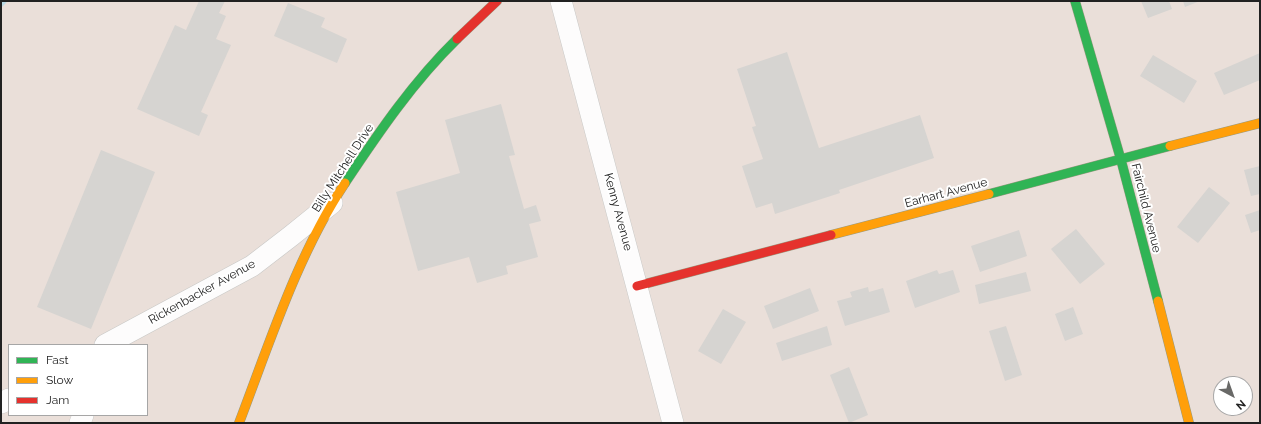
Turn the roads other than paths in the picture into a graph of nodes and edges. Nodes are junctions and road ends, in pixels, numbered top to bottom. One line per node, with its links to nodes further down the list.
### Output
1 (497, 1): 6 (street, Billy Mitchell Drive)
2 (561, 1): 7 (street, Kenny Avenue)
3 (1075, 1): 5 (street, Fairchild Avenue)
4 (1260, 123): 5 (street, Earhart Avenue)
5 (1121, 160): 7 (street, Earhart Avenue); 11 (street, Fairchild Avenue)
6 (332, 203): 8 (street, Rickenbacker Avenue); 9 (street, Billy Mitchell Drive)
7 (638, 286): 10 (street, Kenny Avenue)
8 (109, 344)
9 (239, 423)
10 (673, 423)
11 (1189, 423)

